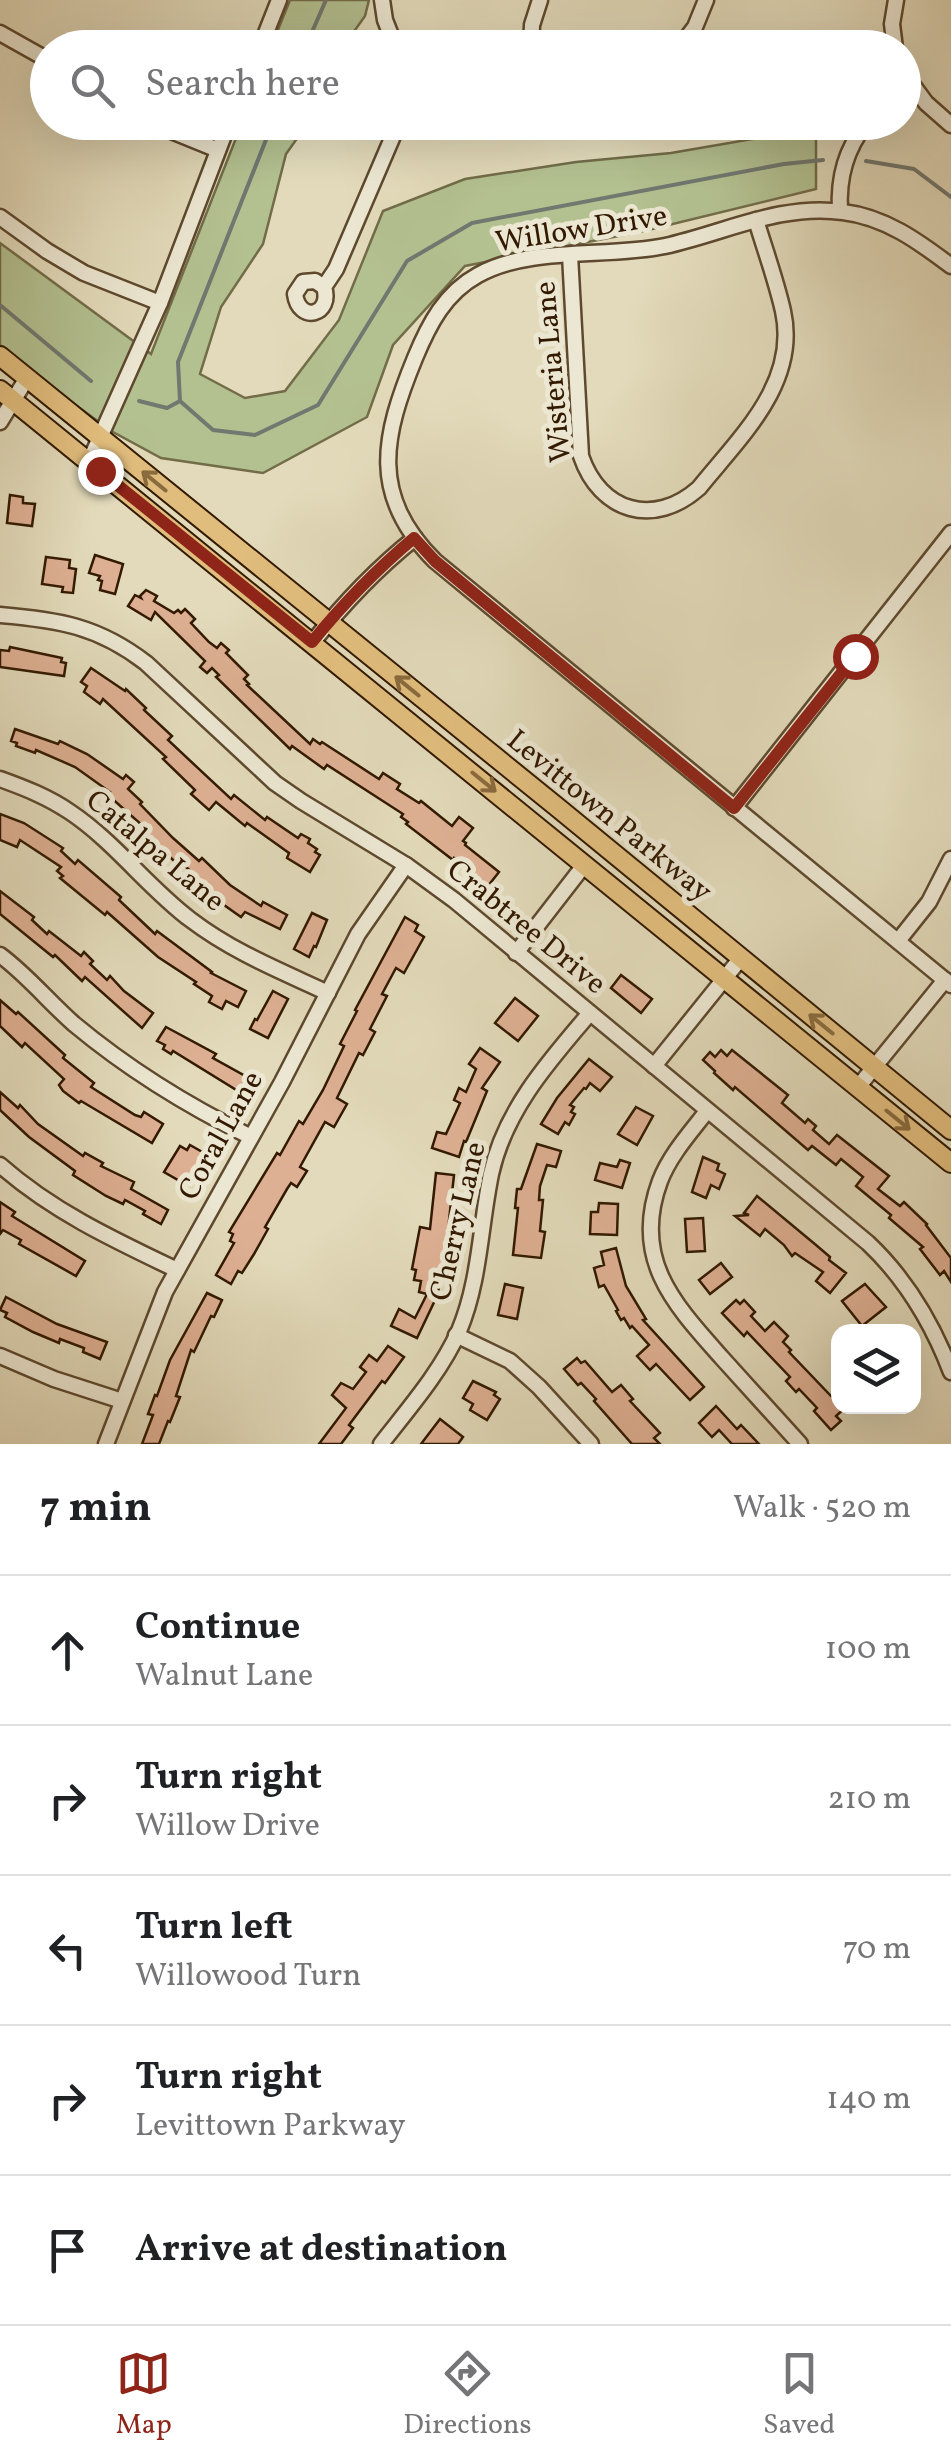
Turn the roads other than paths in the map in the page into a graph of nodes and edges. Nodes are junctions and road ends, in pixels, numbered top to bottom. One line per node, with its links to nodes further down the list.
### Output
1 (279, 0): 6 (street)
2 (382, 0): 7 (street)
3 (540, 0): 8 (street)
4 (706, 0): 9 (street)
5 (896, 0): 10 (street)
6 (267, 30)
7 (389, 30)
8 (532, 30)
9 (693, 30)
10 (893, 30)
11 (0, 33): 12 (street)
12 (30, 50)
13 (921, 101): 14 (street)
14 (951, 125)
15 (190, 140): 19 (street)
16 (222, 140): 19 (street)
17 (391, 140): 25 (street)
18 (854, 140): 20 (street)
19 (218, 150): 26 (street)
20 (840, 211): 22 (street, Willow Drive); 24 (street, Willow Drive)
21 (0, 217): 26 (street)
22 (756, 220): 23 (street, Willow Drive); 23 (street, Wisteria Lane)
23 (570, 255): 34 (street, Willow Drive)
24 (951, 266)
25 (324, 287)
26 (160, 303): 31 (street)
27 (0, 356): 28 (main road, Levittown Parkway)
28 (27, 378): 29 (street); 31 (main road, Levittown Parkway)
29 (7, 395): 30 (street); 32 (main road, Levittown Parkway)
30 (0, 422)
31 (100, 437): 32 (street); 36 (main road, Levittown Parkway, one-way to 31)
32 (89, 462): 37 (main road, Levittown Parkway)
33 (951, 533): 39 (street)
34 (414, 538): 36 (street); 39 (street, Willow Drive)
35 (0, 615): 42 (street, Crabtree Drive)
36 (329, 622): 37 (street); 46 (main road, Levittown Parkway, one-way to 36)
37 (312, 642): 41 (main road, Levittown Parkway, one-way to 41)
38 (0, 780): 49 (street, Catalpa Lane)
39 (734, 808): 43 (street, Willow Drive)
40 (951, 858): 43 (street)
41 (585, 864): 44 (street); 47 (main road, Levittown Parkway)
42 (406, 865): 44 (street, Crabtree Drive); 49 (street, Coral Lane)
43 (898, 941): 48 (street, Willow Drive)
44 (516, 953): 50 (street, Crabtree Drive)
45 (0, 955): 56 (street)
46 (741, 958): 47 (street); 52 (main road, Levittown Parkway, one-way to 46)
47 (725, 978): 51 (street); 53 (main road, Levittown Parkway)
48 (948, 982): 52 (street)
49 (328, 992): 56 (street, Coral Lane)
50 (590, 1013): 51 (street, Crabtree Drive); 60 (street, Cherry Lane)
51 (654, 1066): 54 (street, Crabtree Drive)
52 (874, 1067): 53 (street); 55 (main road, Levittown Parkway)
53 (858, 1087): 57 (main road, Levittown Parkway, one-way to 57)
54 (707, 1111): 62 (street, Crabtree Drive); 67 (street)
55 (951, 1130)
56 (251, 1137): 59 (street, Coral Lane)
57 (951, 1163)
58 (0, 1165): 59 (street)
59 (177, 1270): 63 (street, Coral Lane)
60 (456, 1335): 65 (street, Cherry Lane); 66 (street)
61 (0, 1356): 63 (street)
62 (951, 1372)
63 (122, 1401): 64 (street, Coral Lane)
64 (106, 1444)
65 (382, 1444)
66 (591, 1444)
67 (800, 1444)

